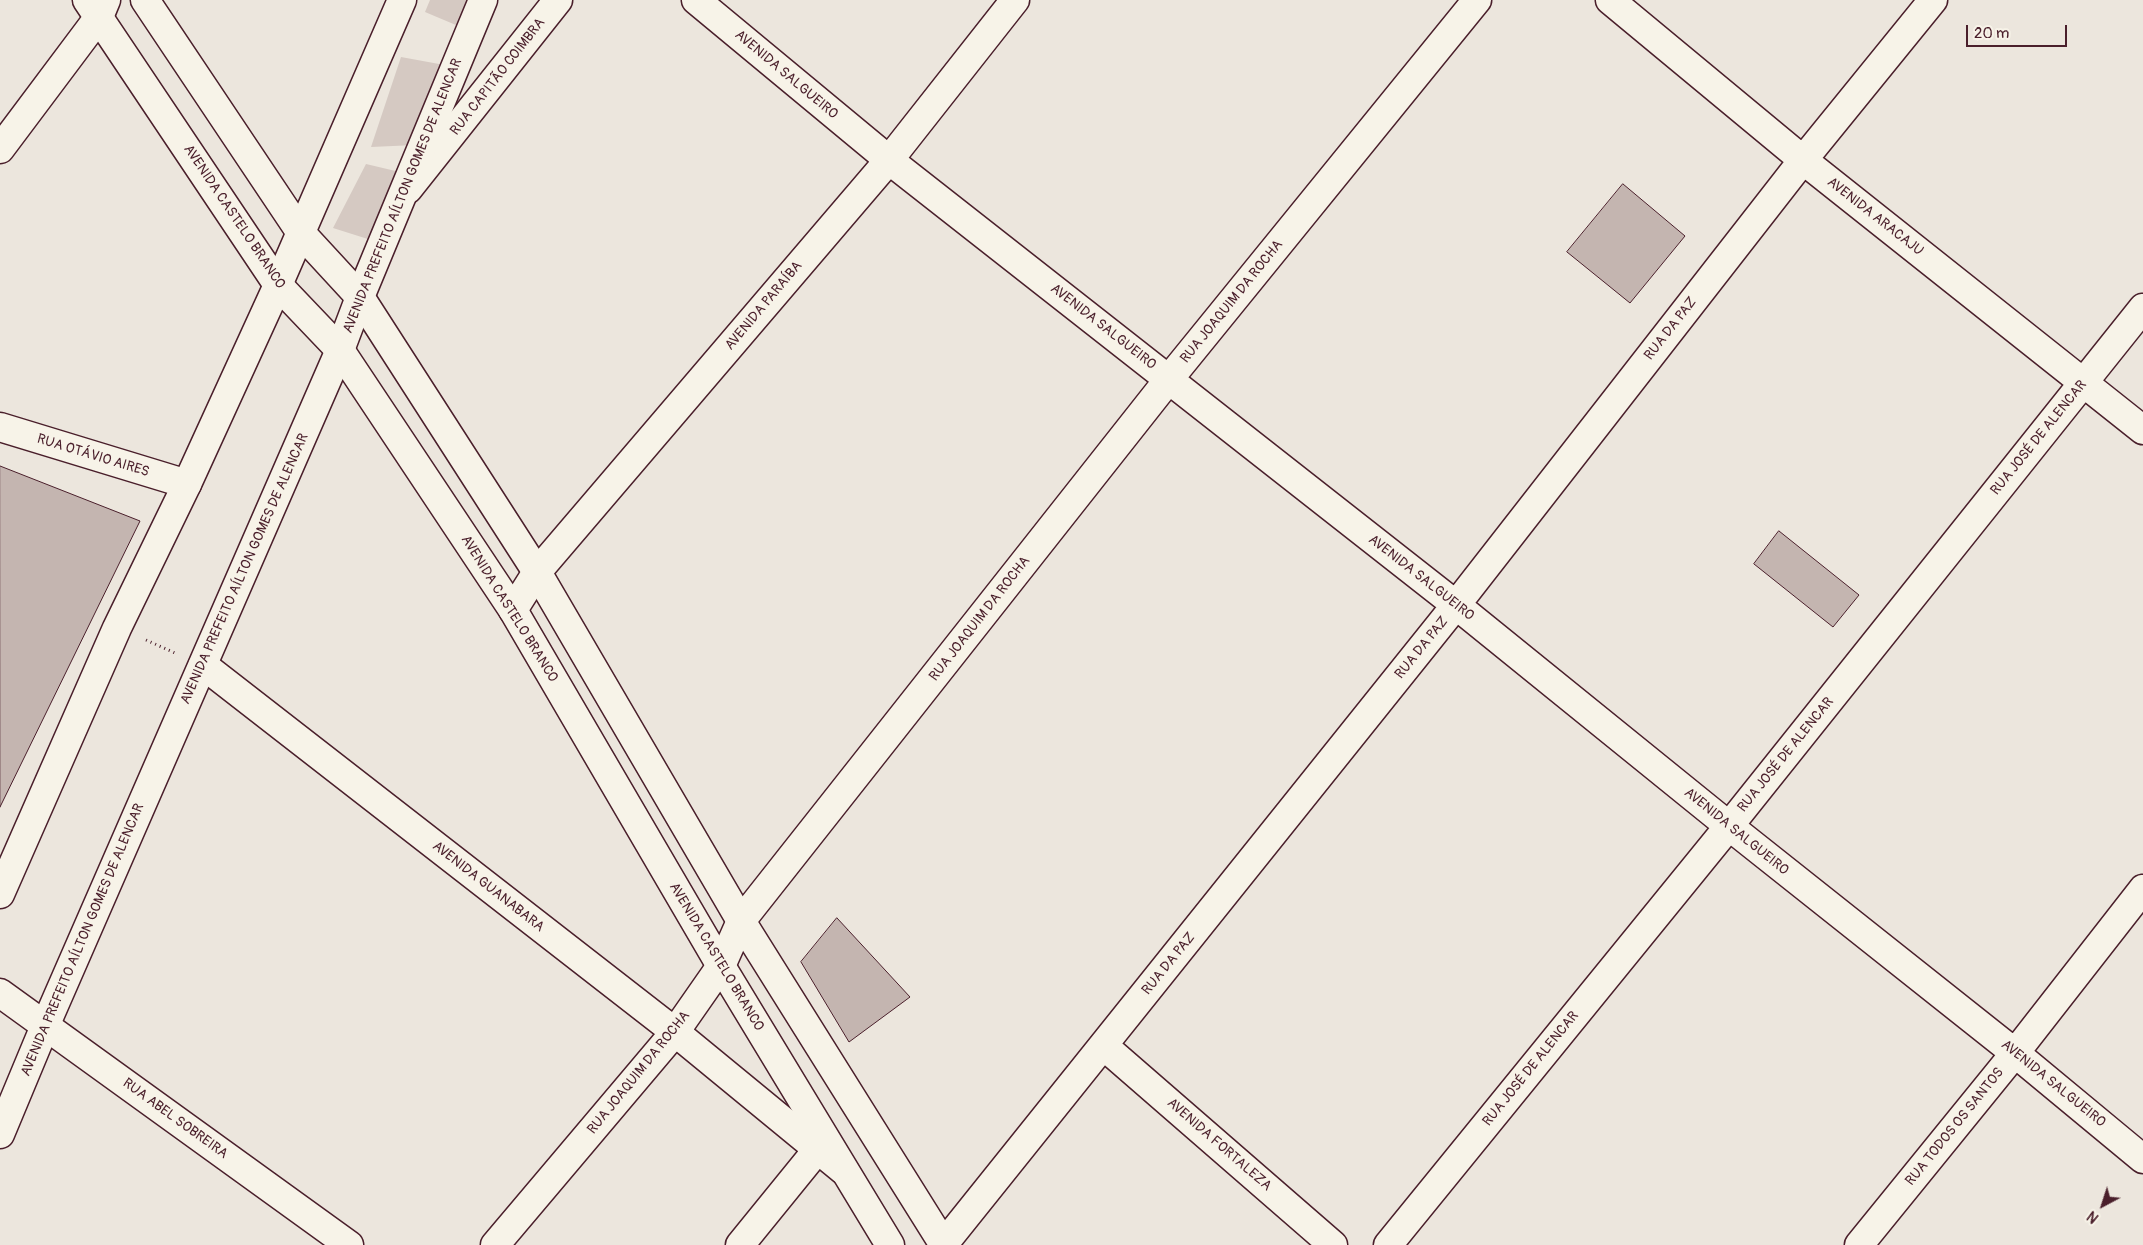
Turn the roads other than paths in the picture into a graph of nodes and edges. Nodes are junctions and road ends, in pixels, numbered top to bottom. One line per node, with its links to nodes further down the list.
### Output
1 (144, 0): 15 (street)
2 (402, 0): 15 (street)
3 (483, 0): 14 (street, AVENIDA PREFEITO AÍLTON GOMES DE ALENCAR)
4 (558, 0): 14 (street, RUA CAPITÃO COIMBRA)
5 (696, 0): 12 (street, AVENIDA SALGUEIRO)
6 (1015, 0): 12 (street, AVENIDA PARAÍBA)
7 (1477, 0): 20 (street, RUA JOAQUIM DA ROCHA)
8 (1610, 0): 13 (street, AVENIDA ARACAJU)
9 (1933, 0): 13 (street, RUA DA PAZ)
10 (97, 6): 11 (street); 16 (street, AVENIDA CASTELO BRANCO)
11 (0, 149)
12 (889, 160): 20 (street, AVENIDA SALGUEIRO); 25 (street, AVENIDA PARAÍBA)
13 (1803, 160): 21 (street, AVENIDA ARACAJU); 26 (street, RUA DA PAZ)
14 (400, 200): 17 (street, AVENIDA PREFEITO AÍLTON GOMES DE ALENCAR)
15 (301, 233): 16 (street); 17 (street)
16 (278, 285): 19 (street, AVENIDA CASTELO BRANCO); 24 (street)
17 (360, 297): 19 (street, AVENIDA PREFEITO AÍLTON GOMES DE ALENCAR); 25 (street)
18 (2143, 308): 21 (street, RUA JOSÉ DE ALENCAR)
19 (340, 350): 27 (street, AVENIDA CASTELO BRANCO); 28 (street, AVENIDA PREFEITO AÍLTON GOMES DE ALENCAR)
20 (1170, 379): 26 (street, AVENIDA SALGUEIRO); 32 (street, RUA JOAQUIM DA ROCHA)
21 (2084, 382): 23 (street, AVENIDA ARACAJU); 29 (street, RUA JOSÉ DE ALENCAR)
22 (0, 427): 24 (street, RUA OTÁVIO AIRES)
23 (2143, 430)
24 (187, 484): 31 (street)
25 (537, 572): 27 (street, AVENIDA PARAÍBA); 32 (street)
26 (1456, 605): 29 (street, AVENIDA SALGUEIRO); 37 (street, RUA DA PAZ)
27 (513, 610): 33 (street, AVENIDA CASTELO BRANCO)
28 (203, 665): 35 (street, AVENIDA PREFEITO AÍLTON GOMES DE ALENCAR); 36 (street, AVENIDA GUANABARA)
29 (1729, 826): 38 (street, AVENIDA SALGUEIRO); 49 (street, RUA JOSÉ DE ALENCAR)
30 (2143, 889): 38 (street, RUA TODOS OS SANTOS)
31 (0, 894)
32 (741, 921): 33 (street, RUA JOAQUIM DA ROCHA); 47 (street)
33 (720, 966): 36 (street, RUA JOAQUIM DA ROCHA); 42 (street, AVENIDA CASTELO BRANCO)
34 (0, 993): 35 (street, RUA ABEL SOBREIRA)
35 (45, 1026): 39 (street, AVENIDA PREFEITO AÍLTON GOMES DE ALENCAR); 43 (street, RUA ABEL SOBREIRA)
36 (675, 1032): 40 (street, AVENIDA GUANABARA); 44 (street, RUA JOAQUIM DA ROCHA)
37 (1104, 1046): 47 (street, RUA DA PAZ); 48 (street, AVENIDA FORTALEZA)
38 (2015, 1053): 41 (street, AVENIDA SALGUEIRO); 50 (street, RUA TODOS OS SANTOS)
39 (0, 1134)
40 (818, 1149): 42 (street, AVENIDA GUANABARA); 45 (street)
41 (2143, 1159)
42 (845, 1171): 46 (street, AVENIDA CASTELO BRANCO)
43 (349, 1245)
44 (495, 1245)
45 (740, 1245)
46 (890, 1245)
47 (943, 1245)
48 (1333, 1245)
49 (1388, 1245)
50 (1859, 1245)

